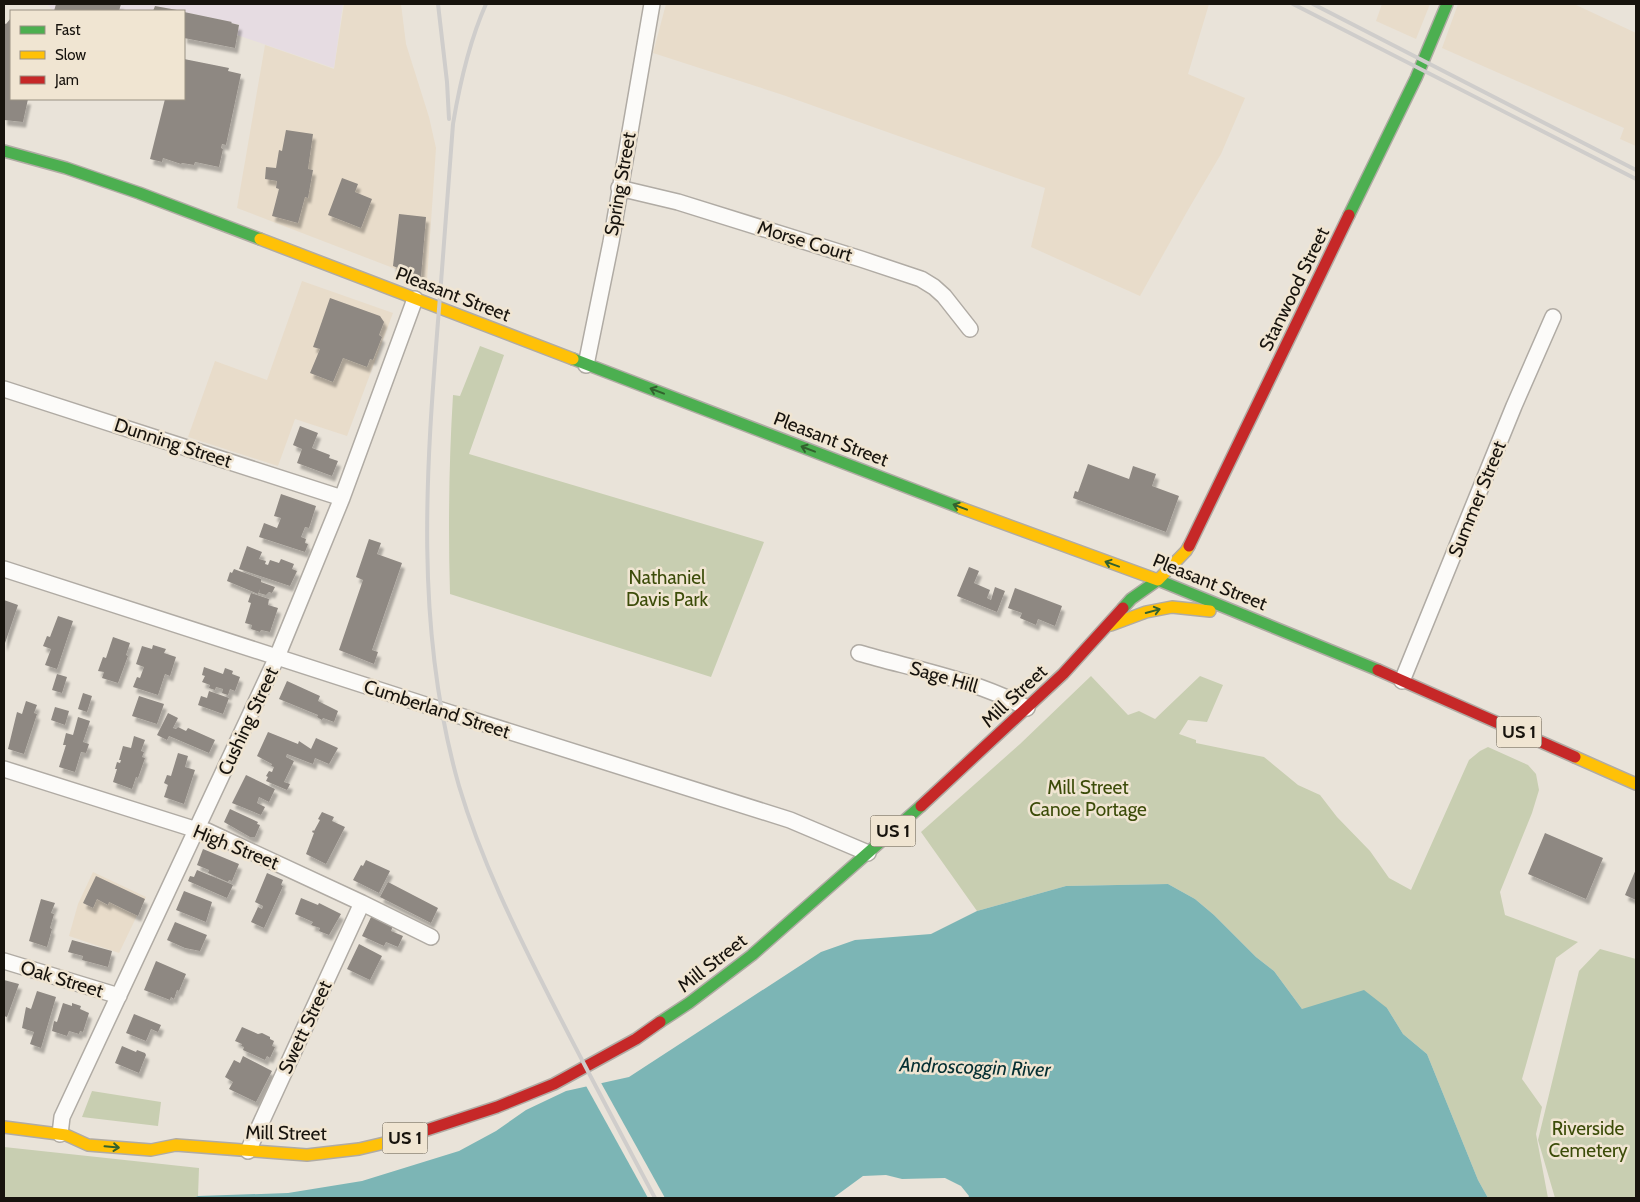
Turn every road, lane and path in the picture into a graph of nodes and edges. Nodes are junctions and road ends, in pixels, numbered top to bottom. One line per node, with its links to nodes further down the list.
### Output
1 (652, 4): 4 (street, Spring Street)
2 (1446, 4): 12 (main road, Stanwood Street)
3 (4, 152): 5 (main road, Pleasant Street)
4 (619, 188): 7 (street, Morse Court); 8 (street, Spring Street)
5 (415, 300): 8 (main road, Pleasant Street); 10 (street, Cushing Street)
6 (1553, 317): 17 (street, Summer Street)
7 (970, 329)
8 (586, 364): 12 (main road, Pleasant Street, one-way to 8)
9 (4, 389): 10 (street, Dunning Street)
10 (342, 498): 16 (street, Cushing Street)
11 (4, 569): 16 (street, Cumberland Street)
12 (1158, 580): 13 (main road, Pleasant Street); 14 (main road, Mill Street)
13 (1250, 617): 14 (main road, US 1, one-way to 13); 17 (main road, Pleasant Street / US 1)
14 (1107, 627): 18 (main road, Mill Street / US 1)
15 (859, 653): 18 (street, Sage Hill)
16 (277, 658): 21 (street, Cushing Street); 22 (street, Cumberland Street)
17 (1402, 681): 20 (main road, Pleasant Street / US 1)
18 (1027, 708): 22 (main road, Mill Street / US 1)
19 (4, 769): 21 (street, High Street)
20 (1636, 784)
21 (197, 830): 23 (street, High Street); 26 (street, Cushing Street)
22 (868, 853): 32 (main road, Mill Street / US 1)
23 (362, 903): 24 (street, High Street); 32 (street, Swett Street)
24 (431, 938)
25 (4, 962): 26 (street, Oak Street)
26 (119, 996): 29 (street, Cushing Street)
27 (4, 1128): 29 (main road, Mill Street / US 1)
28 (82, 1130): 29 (main road, Mill Street / US 1)
29 (63, 1134): 31 (main road, Mill Street / US 1, one-way to 31)
30 (161, 1138): 31 (main road, Mill Street / US 1)
31 (176, 1145): 32 (main road, Mill Street / US 1)
32 (248, 1151)

